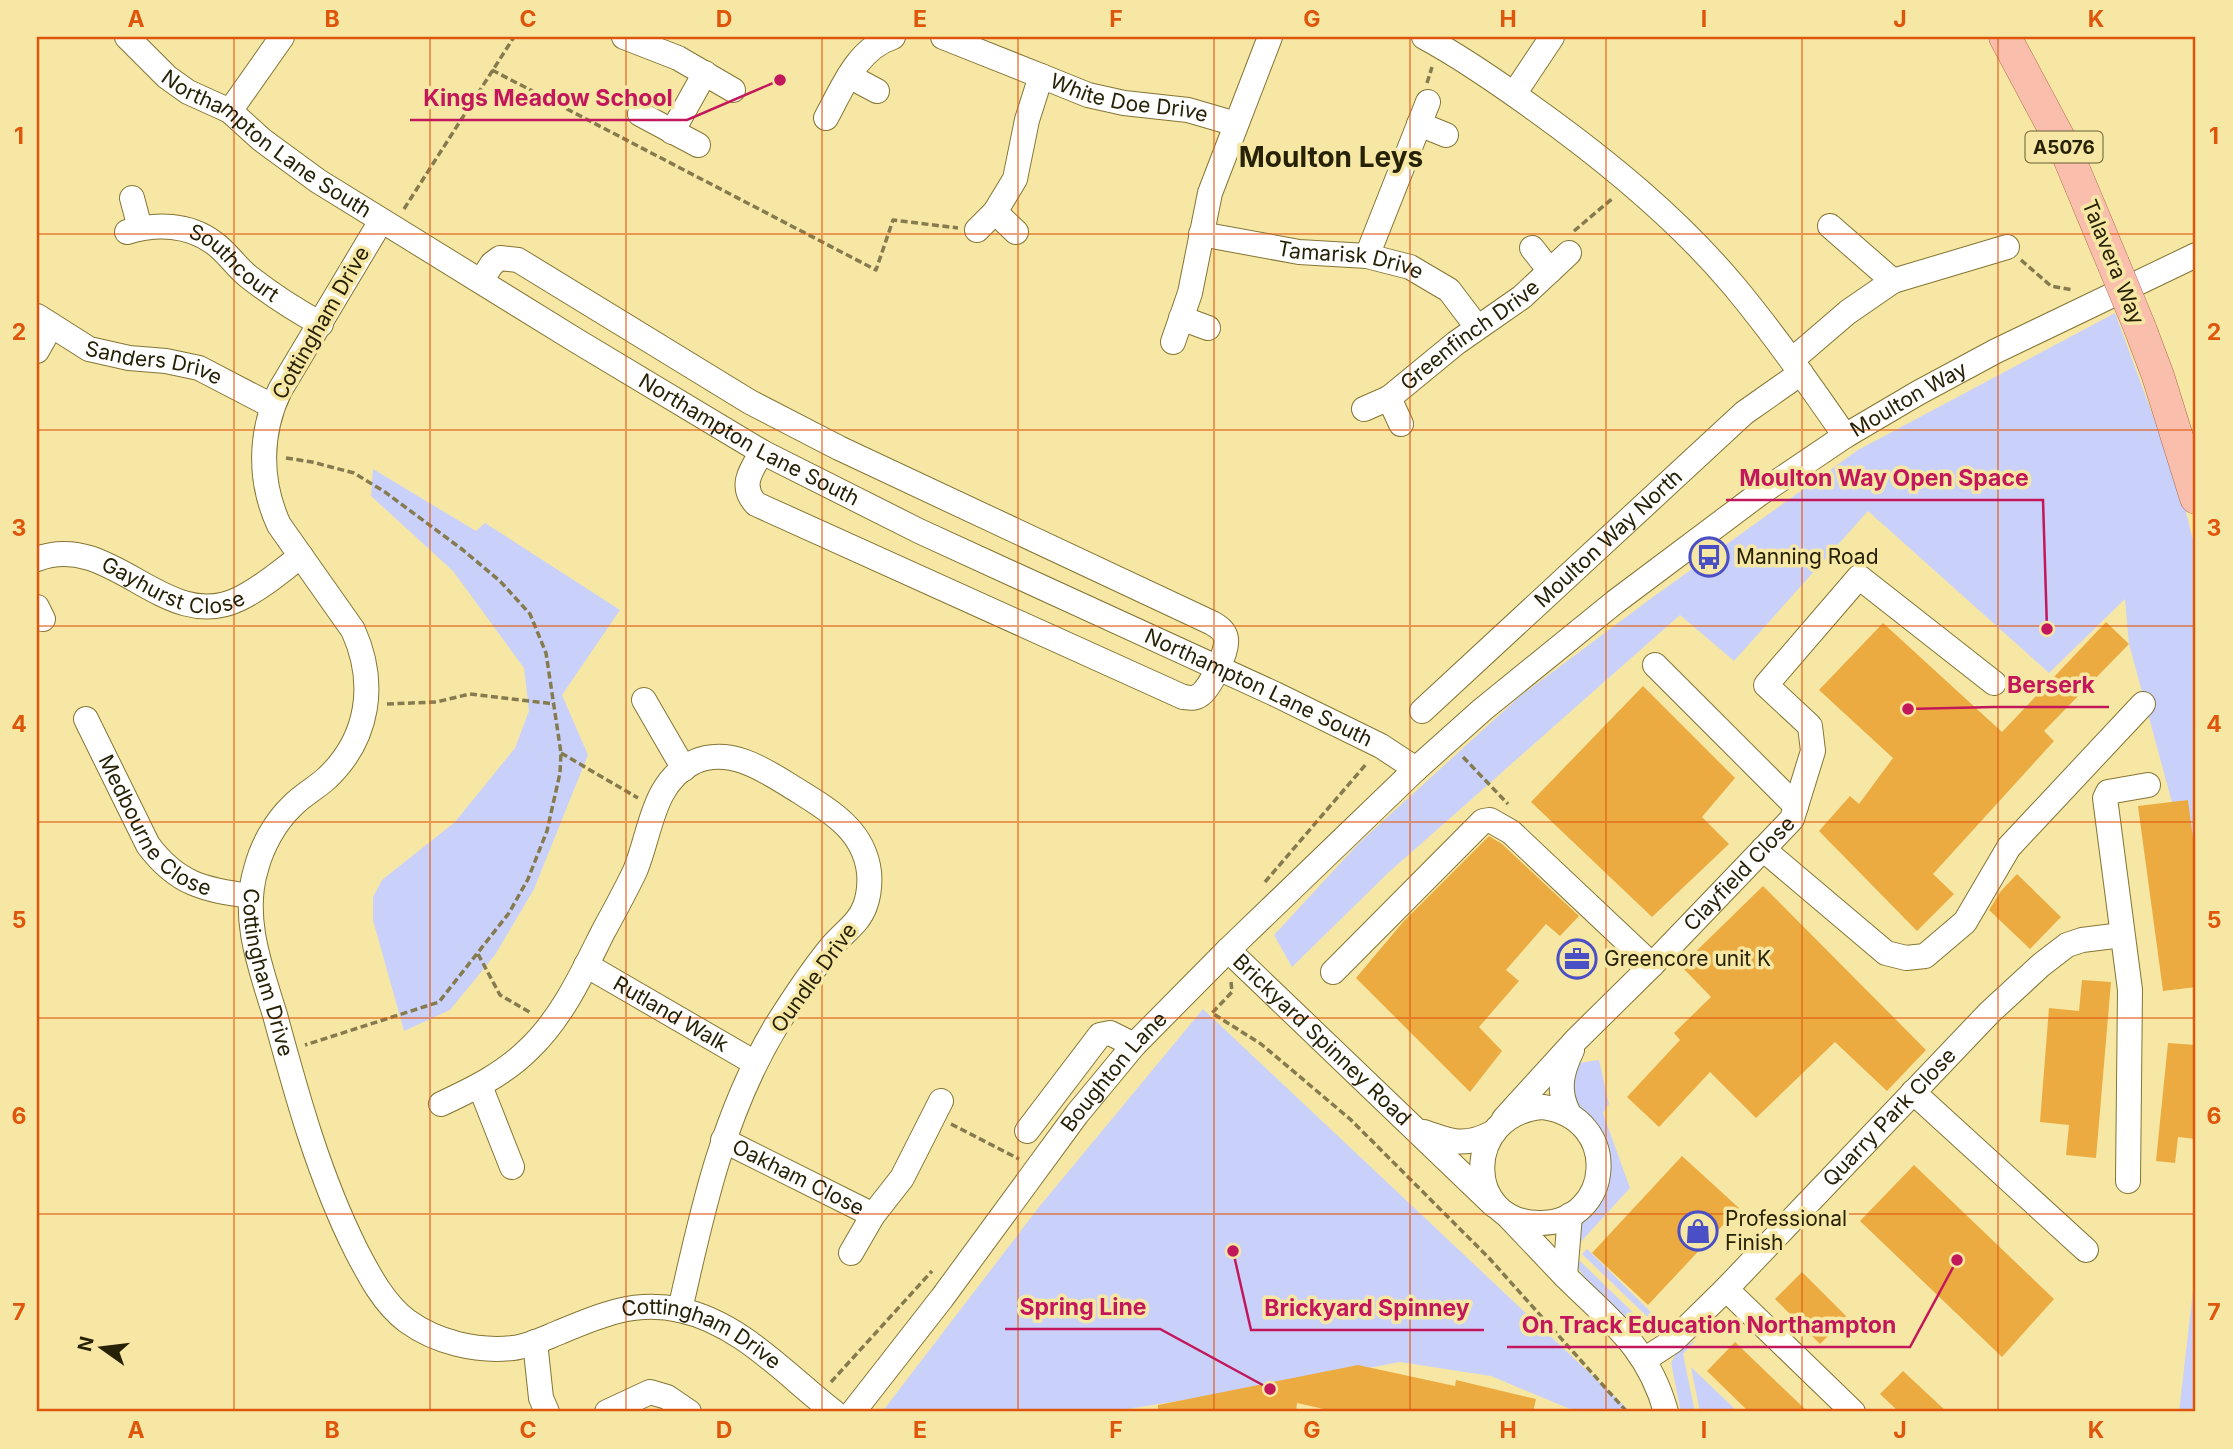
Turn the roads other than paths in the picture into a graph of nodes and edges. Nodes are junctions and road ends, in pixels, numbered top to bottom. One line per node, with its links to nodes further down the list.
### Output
1 (127, 37): 16 (street, Northampton Lane South)
2 (282, 37): 16 (street)
3 (624, 37): 10 (street)
4 (893, 37): 11 (street)
5 (943, 37): 12 (street)
6 (1270, 37): 19 (street)
7 (1552, 37): 15 (street)
8 (2005, 37): 52 (main road, Talavera Way / A5076, bridge)
9 (1432, 41): 15 (street)
10 (705, 73): 13 (street); 20 (street)
11 (849, 76): 14 (street); 18 (street)
12 (1041, 76): 19 (street, White Doe Drive); 24 (street, White Doe Drive)
13 (733, 90)
14 (877, 91)
15 (1514, 94): 45 (street)
16 (230, 111): 25 (street, Northampton Lane South)
17 (640, 114): 20 (street)
18 (826, 118)
19 (1236, 124): 29 (street)
20 (672, 132): 22 (street)
21 (1446, 135): 34 (street)
22 (698, 145)
23 (132, 198): 40 (street, Southcourt)
24 (995, 212): 27 (street, White Doe Drive); 28 (street)
25 (381, 221): 36 (street, Northampton Lane South); 40 (street, Cottingham Drive)
26 (1830, 226): 37 (street)
27 (977, 230)
28 (1016, 232)
29 (1201, 234): 34 (street, Tamarisk Drive); 38 (street)
30 (2007, 247): 37 (street, Moulton Way North)
31 (1532, 248): 35 (street, Greenfinch Drive)
32 (1569, 253): 35 (street, Greenfinch Drive)
33 (2196, 255): 50 (street, Moulton Way)
34 (1367, 256): 41 (street, Tamarisk Drive)
35 (1550, 271): 41 (street, Greenfinch Drive)
36 (481, 281): 51 (street, Northampton Lane South); 56 (street)
37 (1893, 281): 45 (street, Moulton Way North)
38 (1181, 318): 42 (street); 43 (street)
39 (44, 321): 44 (street); 47 (street, Sanders Drive)
40 (321, 324): 47 (street, Cottingham Drive)
41 (1477, 327): 46 (street, Greenfinch Drive)
42 (1208, 328)
43 (1172, 342)
44 (37, 351)
45 (1797, 366): 50 (street); 60 (street, Moulton Way North)
46 (1388, 398): 48 (street, Greenfinch Drive); 49 (street, Greenfinch Drive)
47 (272, 406): 53 (street, Cottingham Drive)
48 (1364, 409)
49 (1401, 424)
50 (1845, 436): 63 (street, Moulton Way)
51 (762, 452): 56 (street, Northampton Lane South); 56 (street)
52 (2196, 498)
53 (301, 556): 54 (street, Gayhurst Close); 67 (street, Cottingham Drive)
54 (37, 559)
55 (1655, 665): 65 (street)
56 (1218, 667): 63 (street, Northampton Lane South)
57 (1994, 683): 65 (street, Clayfield Close)
58 (644, 700): 62 (street)
59 (2143, 704): 66 (street)
60 (1422, 711)
61 (86, 719): 67 (street, Medbourne Close)
62 (684, 769): 70 (street); 75 (street, Oundle Drive)
63 (1416, 769): 69 (street, Boughton Lane)
64 (2148, 785): 68 (street)
65 (1796, 806): 66 (street, Clayfield Close)
66 (1763, 849): 71 (street, Clayfield Close)
67 (251, 896): 95 (street, Cottingham Drive)
68 (2122, 935): 77 (street, Quarry Park Close); 86 (street)
69 (1228, 950): 74 (street, Boughton Lane); 82 (street, Brickyard Spinney Road)
70 (586, 965): 75 (street, Rutland Walk); 76 (street)
71 (1652, 965): 72 (street); 73 (street, Clayfield Close)
72 (1334, 972)
73 (1576, 1040): 80 (street, Clayfield Close); 81 (street, Clayfield Close)
74 (1134, 1045): 83 (street); 101 (street, Boughton Lane)
75 (755, 1063): 84 (street, Oundle Drive)
76 (480, 1086): 78 (street); 85 (street)
77 (1913, 1092): 90 (street); 93 (street, Quarry Park Close)
78 (441, 1104)
79 (937, 1108): 88 (street, Oakham Close)
80 (1569, 1114): 81 (street); 89 (street)
81 (1498, 1126): 82 (street, Brickyard Spinney Road); 87 (street)
82 (1417, 1129): 87 (street, Brickyard Spinney Road)
83 (1027, 1131)
84 (723, 1140): 88 (street, Oakham Close); 94 (street, Oundle Drive)
85 (512, 1167)
86 (2128, 1181)
87 (1500, 1210): 89 (street); 92 (street, Brickyard Spinney Road)
88 (873, 1215): 91 (street, Oakham Close)
89 (1570, 1215): 92 (street)
90 (2086, 1250)
91 (850, 1253)
92 (1565, 1276): 96 (street, Brickyard Spinney Road)
93 (1726, 1289): 96 (street, Quarry Park Close); 103 (street)
94 (680, 1310): 95 (street, Cottingham Drive); 97 (street, Cottingham Drive)
95 (535, 1342): 98 (street)
96 (1644, 1360): 102 (street, Brickyard Spinney Road)
97 (825, 1405)
98 (547, 1412)
99 (607, 1412): 100 (street)
100 (689, 1412)
101 (853, 1412)
102 (1666, 1412)
103 (1853, 1412)

